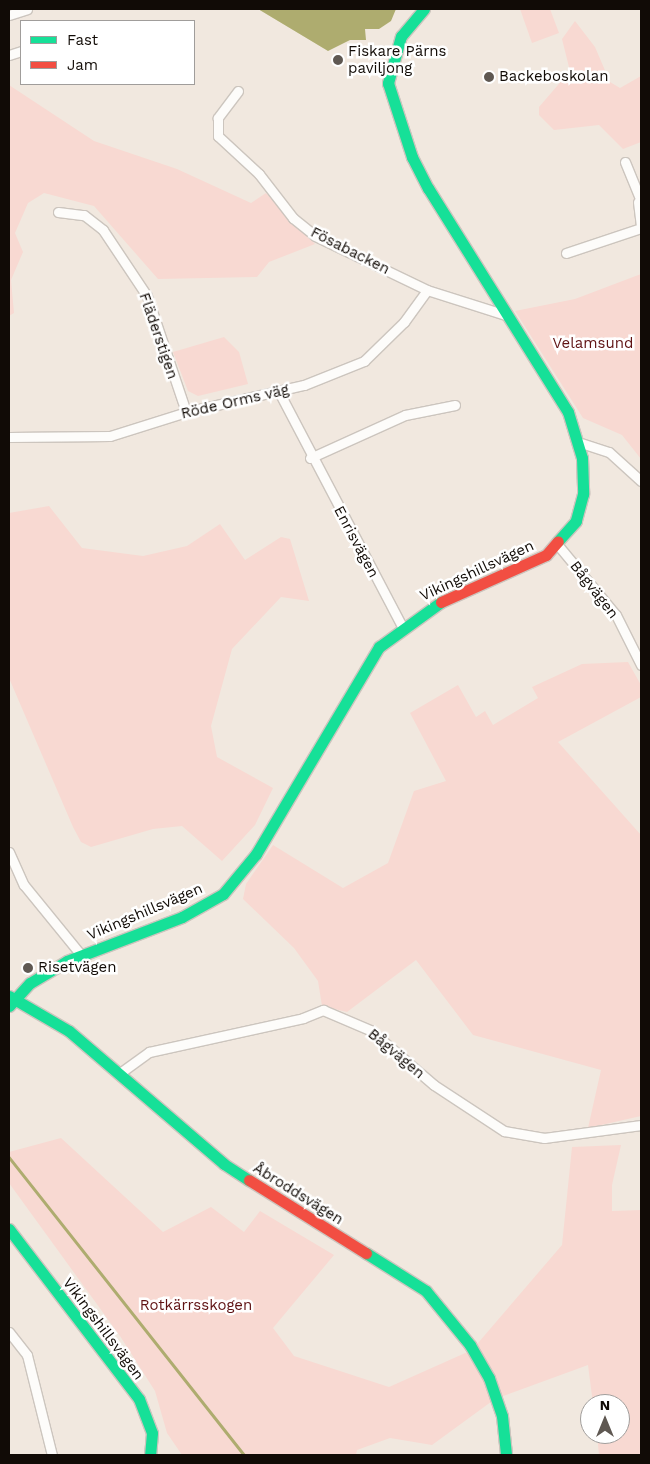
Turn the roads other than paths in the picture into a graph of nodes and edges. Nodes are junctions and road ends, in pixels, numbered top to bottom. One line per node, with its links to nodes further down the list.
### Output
1 (27, 9): 3 (street)
2 (424, 9): 11 (street, Vikingshillsvägen)
3 (9, 15)
4 (238, 91): 10 (street, Fösabacken)
5 (625, 162): 6 (street)
6 (639, 202): 8 (street)
7 (58, 212): 14 (street, Fläderstigen)
8 (641, 228): 9 (street)
9 (566, 253)
10 (427, 290): 11 (street, Fösabacken); 12 (street, Röde Orms väg)
11 (506, 315): 16 (street, Vikingshillsvägen)
12 (279, 392): 14 (street, Röde Orms väg); 17 (street, Enrisvägen)
13 (455, 405): 17 (street)
14 (186, 412): 15 (street, Röde Orms väg)
15 (9, 437)
16 (581, 443): 18 (street); 19 (street, Vikingshillsvägen)
17 (310, 458): 20 (street, Enrisvägen)
18 (641, 481)
19 (558, 544): 20 (street, Vikingshillsvägen); 21 (street, Bågvägen)
20 (402, 626): 23 (street, Vikingshillsvägen)
21 (641, 665)
22 (9, 852): 23 (street)
23 (81, 955): 24 (street, Vikingshillsvägen)
24 (10, 1000): 25 (street, Åbroddsvägen)
25 (120, 1073): 26 (street, Bågvägen); 31 (street, Åbroddsvägen)
26 (641, 1124)
27 (9, 1229): 30 (street, Vikingshillsvägen)
28 (9, 1332): 29 (street)
29 (52, 1455)
30 (150, 1455)
31 (506, 1455)

